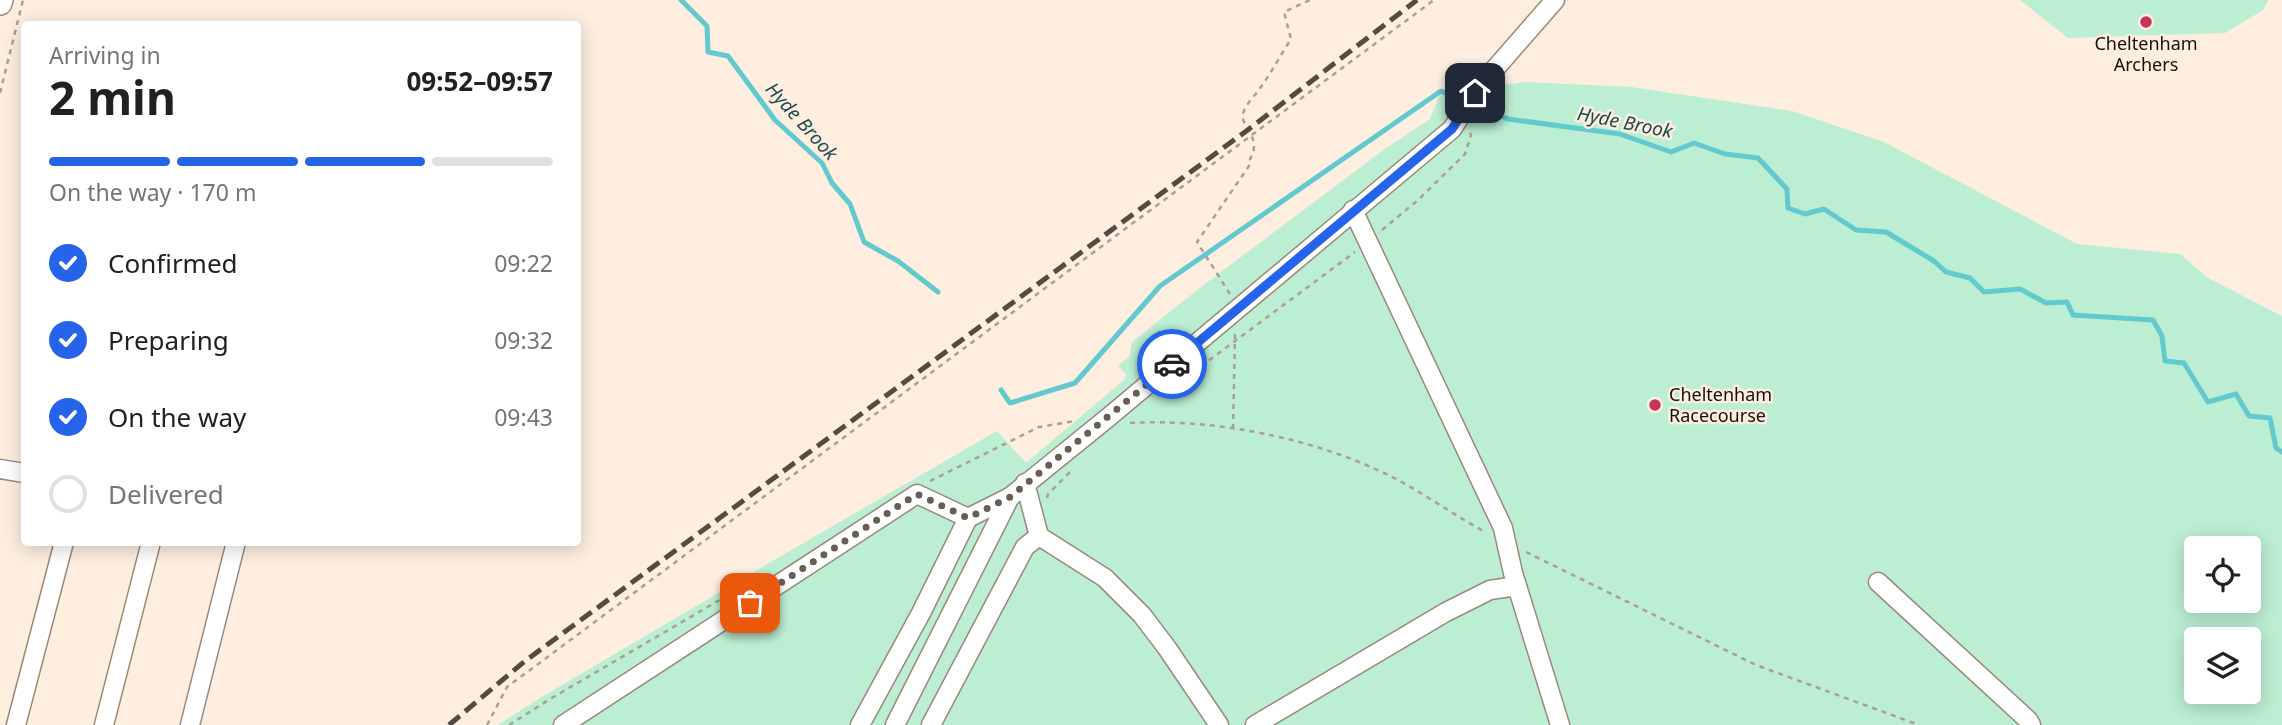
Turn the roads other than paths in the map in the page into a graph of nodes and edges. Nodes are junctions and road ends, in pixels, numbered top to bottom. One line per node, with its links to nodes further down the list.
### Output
1 (1555, 0): 2 (lane)
2 (1353, 210): 5 (lane); 13 (lane)
3 (0, 469): 4 (lane)
4 (21, 472)
5 (1026, 482): 6 (lane); 8 (lane)
6 (1010, 497): 7 (lane); 19 (lane)
7 (968, 518): 17 (lane); 18 (lane)
8 (1039, 536): 20 (lane); 21 (lane)
9 (63, 546): 14 (lane)
10 (150, 546): 15 (lane)
11 (235, 546): 16 (lane)
12 (1878, 582): 24 (lane)
13 (1517, 586): 22 (lane); 23 (lane)
14 (16, 725)
15 (104, 725)
16 (190, 725)
17 (562, 725)
18 (860, 725)
19 (895, 725)
20 (931, 725)
21 (1219, 725)
22 (1255, 725)
23 (1560, 725)
24 (2031, 725)

